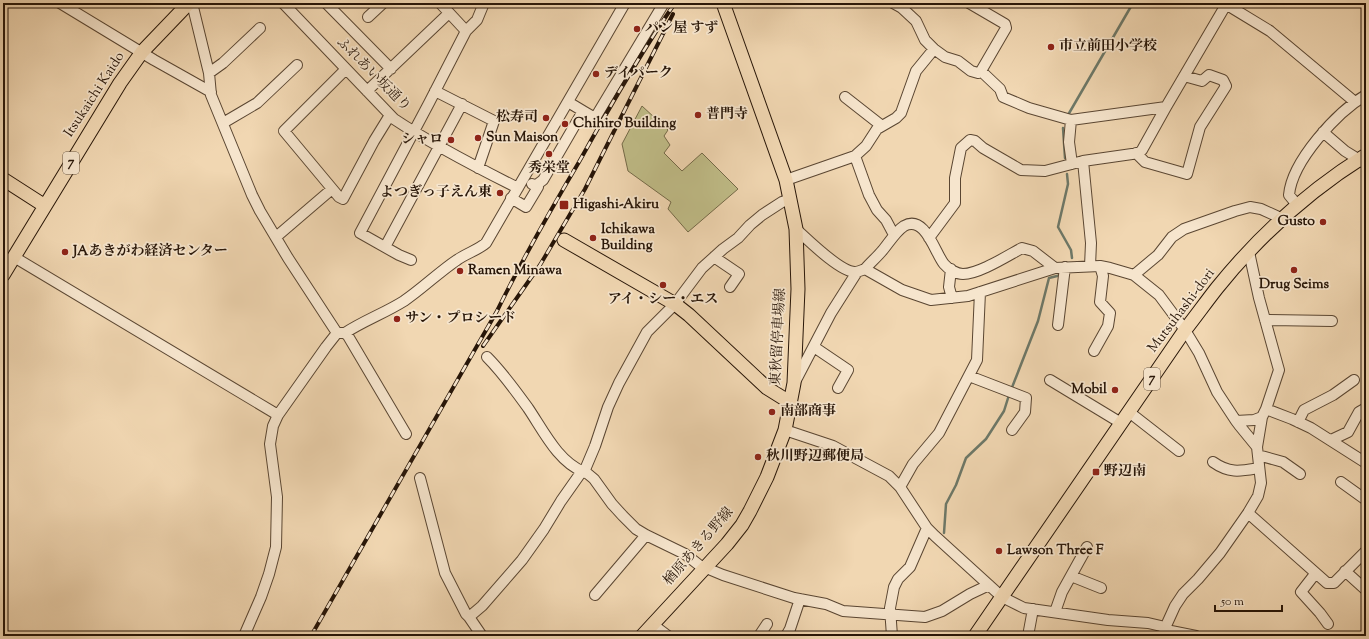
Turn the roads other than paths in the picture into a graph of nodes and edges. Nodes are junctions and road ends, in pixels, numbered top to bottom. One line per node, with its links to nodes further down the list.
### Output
1 (60, 3): 19 (street)
2 (191, 3): 19 (main road, Itsukaichi Kaido / 7); 24 (street)
3 (283, 3): 22 (street, ふれあい坂通り)
4 (326, 3): 21 (street)
5 (383, 3): 15 (street)
6 (440, 3): 14 (street)
7 (484, 3): 17 (street)
8 (625, 3): 31 (street)
9 (664, 3): 35 (street)
10 (723, 3): 51 (main road, 東秋留停車場線)
11 (893, 3): 18 (street)
12 (969, 3): 23 (street)
13 (1226, 4): 25 (street); 32 (street)
14 (449, 13): 17 (street); 21 (street)
15 (368, 17)
16 (260, 28): 24 (street)
17 (466, 32): 27 (street)
18 (934, 49): 23 (street); 39 (street)
19 (142, 52): 28 (street); 57 (main road, Itsukaichi Kaido / 7)
20 (297, 65): 38 (street)
21 (391, 69): 26 (street)
22 (346, 70): 26 (street, ふれあい坂通り); 54 (street)
23 (981, 71): 37 (street)
24 (209, 73): 28 (street)
25 (1184, 76): 34 (street); 43 (street)
26 (367, 91): 36 (street, ふれあい坂通り)
27 (436, 91): 33 (street); 40 (street)
28 (211, 92): 38 (street)
29 (1366, 95): 32 (street)
30 (845, 97): 39 (street)
31 (568, 102): 35 (street); 50 (street)
32 (1355, 102): 41 (street)
33 (462, 104): 42 (street); 48 (street)
34 (1166, 107): 37 (street); 43 (street)
35 (583, 111): 52 (street)
36 (390, 115): 40 (street, ふれあい坂通り); 54 (street)
37 (1071, 120): 47 (street)
38 (223, 123): 62 (street)
39 (882, 126): 44 (street)
40 (414, 132): 42 (street, ふれあい坂通り); 65 (street)
41 (1323, 132): 45 (street); 58 (street)
42 (439, 146): 48 (street, ふれあい坂通り); 65 (street)
43 (1136, 153): 46 (street)
44 (855, 156): 51 (street); 61 (street)
45 (1363, 160): 58 (main road, Mutsuhashi-dori / 7)
46 (1083, 161): 47 (street); 70 (street)
47 (1072, 164): 63 (street)
48 (478, 168): 53 (street, ふれあい坂通り)
49 (3, 179): 57 (main road)
50 (523, 179): 52 (street); 53 (street)
51 (786, 180): 56 (main road, 東秋留停車場線)
52 (536, 186): 55 (street)
53 (518, 188): 55 (street)
54 (332, 189): 62 (street)
55 (511, 198): 84 (street)
56 (791, 199): 60 (main road, 東秋留停車場線); 68 (street)
57 (45, 206): 67 (main road, Itsukaichi Kaido / 7)
58 (1298, 206): 59 (main road, Mutsuhashi-dori / 7)
59 (1283, 219): 66 (main road, Mutsuhashi-dori / 7); 75 (street)
60 (796, 229): 72 (street); 91 (main road, 東秋留停車場線)
61 (894, 235): 63 (street); 72 (street)
62 (276, 237): 84 (street)
63 (929, 238): 71 (street)
64 (564, 240): 79 (main road, 東秋留停車場線)
65 (385, 247): 69 (street)
66 (1249, 252): 80 (street); 83 (main road, Mutsuhashi-dori / 7)
67 (14, 257): 74 (main road, Itsukaichi Kaido / 7); 97 (street)
68 (714, 257): 76 (street); 79 (street)
69 (412, 260)
70 (1095, 266): 73 (street); 75 (street); 86 (street)
71 (951, 269): 73 (street); 78 (street)
72 (861, 270): 78 (street); 85 (street)
73 (1062, 271): 77 (street); 82 (street)
74 (3, 275)
75 (1134, 275): 83 (street)
76 (730, 287)
77 (980, 292): 78 (street); 88 (street)
78 (952, 298)
79 (675, 304): 93 (main road, 東秋留停車場線); 110 (street)
80 (1265, 320): 81 (street); 96 (street)
81 (1332, 321)
82 (1058, 325)
83 (1186, 330): 95 (main road, Mutsuhashi-dori / 7); 98 (street)
84 (341, 333): 97 (street); 103 (street)
85 (814, 347): 91 (street); 92 (street)
86 (1094, 351)
87 (487, 357): 110 (street)
88 (969, 376): 102 (street); 114 (street)
89 (1050, 380): 100 (street)
90 (1354, 380): 99 (street)
91 (794, 383): 93 (main road, 東秋留停車場線)
92 (838, 388)
93 (791, 403): 101 (main road, 楢原あきる野線)
94 (1366, 408): 104 (street)
95 (1129, 412): 100 (main road, Mutsuhashi-dori / 7); 105 (street)
96 (1264, 413): 98 (street); 99 (street); 106 (street)
97 (278, 415): 140 (street)
98 (1236, 420): 106 (street)
99 (1298, 422): 104 (street)
100 (1122, 423): 129 (main road, Mutsuhashi-dori / 7)
101 (785, 430): 114 (street); 121 (main road, 楢原あきる野線)
102 (1012, 430)
103 (406, 434)
104 (1331, 440): 108 (street)
105 (1179, 451)
106 (1258, 451): 109 (street); 111 (street)
107 (1213, 462): 109 (street)
108 (1366, 463)
109 (1259, 468): 116 (street)
110 (584, 472): 118 (street); 134 (street)
111 (1300, 474)
112 (420, 478): 134 (street)
113 (1341, 482): 115 (street)
114 (900, 488): 117 (street)
115 (1366, 500)
116 (1248, 513): 123 (street); 138 (street)
117 (927, 528): 125 (street); 133 (street)
118 (646, 535): 121 (street); 128 (street)
119 (1087, 547): 124 (street)
120 (1366, 551): 122 (street)
121 (705, 567): 130 (street); 135 (main road, 楢原あきる野線)
122 (1345, 571): 123 (street); 127 (street)
123 (1316, 574): 137 (street)
124 (1071, 576): 126 (street); 132 (street)
125 (988, 585): 129 (street); 133 (street)
126 (1101, 588)
127 (1366, 590)
128 (595, 595)
129 (1002, 597): 131 (street); 146 (main road, Mutsuhashi-dori / 7)
130 (800, 599): 133 (street); 144 (street)
131 (1033, 609): 132 (street); 147 (street)
132 (1055, 612): 138 (street)
133 (890, 615): 145 (street)
134 (469, 617): 139 (street)
135 (652, 624): 141 (main road, 楢原あきる野線); 142 (street)
136 (767, 624): 143 (street)
137 (1328, 624)
138 (1165, 628): 148 (street)
139 (477, 634)
140 (244, 636)
141 (642, 636)
142 (668, 636)
143 (759, 636)
144 (786, 636)
145 (892, 636)
146 (975, 636)
147 (1028, 636)
148 (1196, 636)

